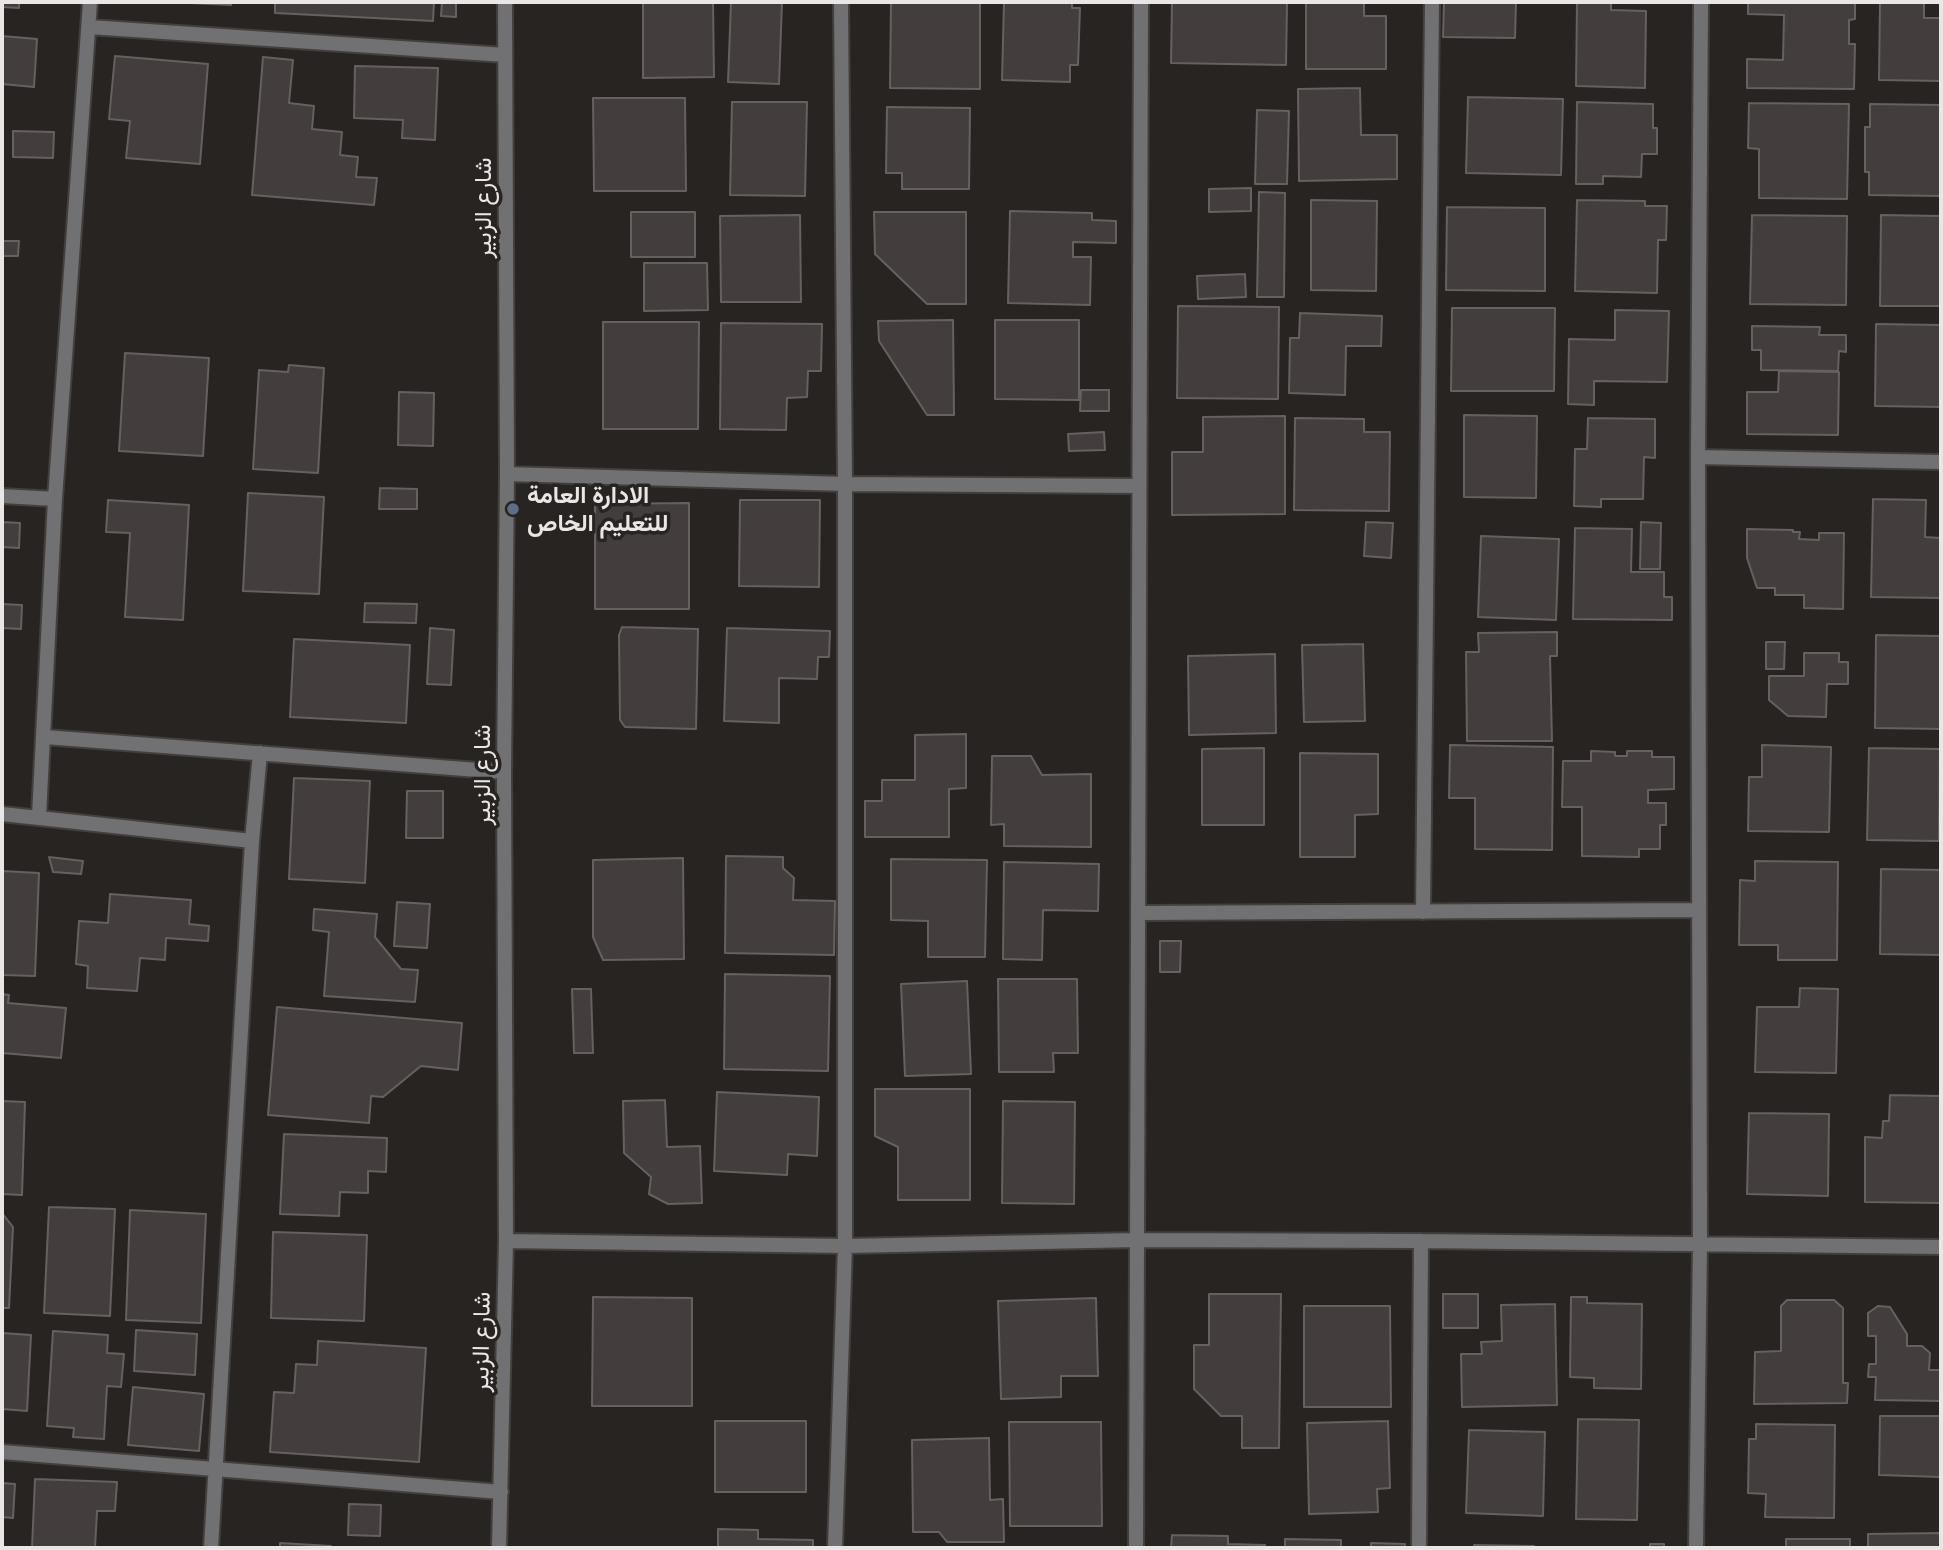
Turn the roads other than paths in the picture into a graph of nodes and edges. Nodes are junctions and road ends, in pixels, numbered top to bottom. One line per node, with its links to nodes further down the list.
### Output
1 (90, 2): 7 (street)
2 (505, 2): 8 (street, شارع الزبير)
3 (841, 2): 12 (street)
4 (1141, 2): 13 (street)
5 (1432, 2): 23 (street)
6 (1701, 2): 9 (street)
7 (89, 27): 8 (street); 15 (street)
8 (505, 55): 11 (street, شارع الزبير)
9 (1698, 457): 10 (street); 22 (street)
10 (1941, 462)
11 (507, 474): 12 (street); 18 (street, شارع الزبير)
12 (845, 484): 13 (street); 29 (street)
13 (1139, 486): 24 (street)
14 (2, 496): 15 (street)
15 (55, 499): 16 (street)
16 (45, 737): 17 (street); 20 (street)
17 (260, 754): 18 (street); 21 (street)
18 (504, 772): 26 (street, شارع الزبير)
19 (2, 814): 20 (street)
20 (39, 816): 21 (street)
21 (251, 841): 32 (street)
22 (1699, 910): 23 (street); 28 (street)
23 (1423, 912): 24 (street)
24 (1139, 913): 25 (street)
25 (1139, 1240): 27 (street); 29 (street); 37 (street)
26 (506, 1241): 29 (street); 33 (street, شارع الزبير)
27 (1421, 1241): 28 (street); 38 (street)
28 (1700, 1244): 30 (street); 39 (street)
29 (845, 1247): 36 (street)
30 (1941, 1247)
31 (2, 1451): 32 (street)
32 (216, 1468): 33 (street); 34 (street)
33 (500, 1492): 35 (street, شارع الزبير)
34 (211, 1548)
35 (499, 1548)
36 (835, 1548)
37 (1136, 1548)
38 (1419, 1548)
39 (1696, 1548)

